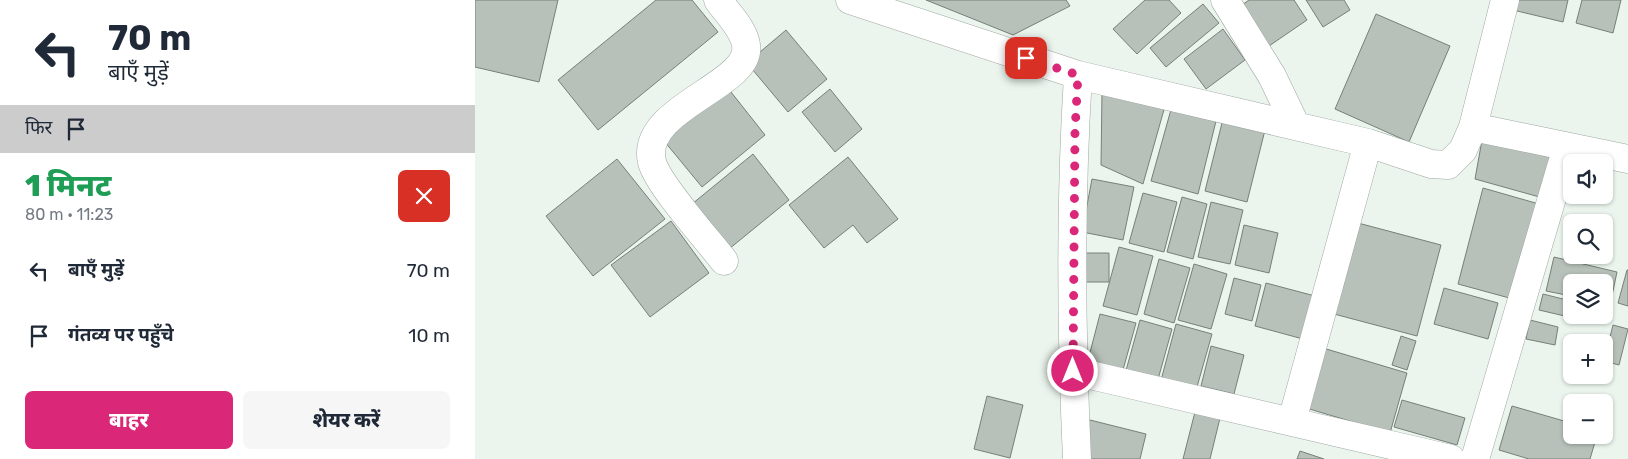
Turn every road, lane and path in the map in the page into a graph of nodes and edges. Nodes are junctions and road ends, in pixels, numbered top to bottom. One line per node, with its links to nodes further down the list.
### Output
1 (718, 0): 11 (street)
2 (850, 0): 5 (street)
3 (1225, 0): 6 (street)
4 (1505, 0): 7 (street)
5 (1078, 75): 6 (street); 12 (street)
6 (1296, 126): 8 (street)
7 (1473, 127): 8 (street); 9 (street)
8 (1367, 143): 13 (street)
9 (1567, 147): 10 (street); 16 (street)
10 (1628, 158)
11 (724, 261)
12 (1073, 371): 13 (street); 14 (street)
13 (1292, 422): 15 (street)
14 (1077, 459)
15 (1451, 459)
16 (1475, 459)

